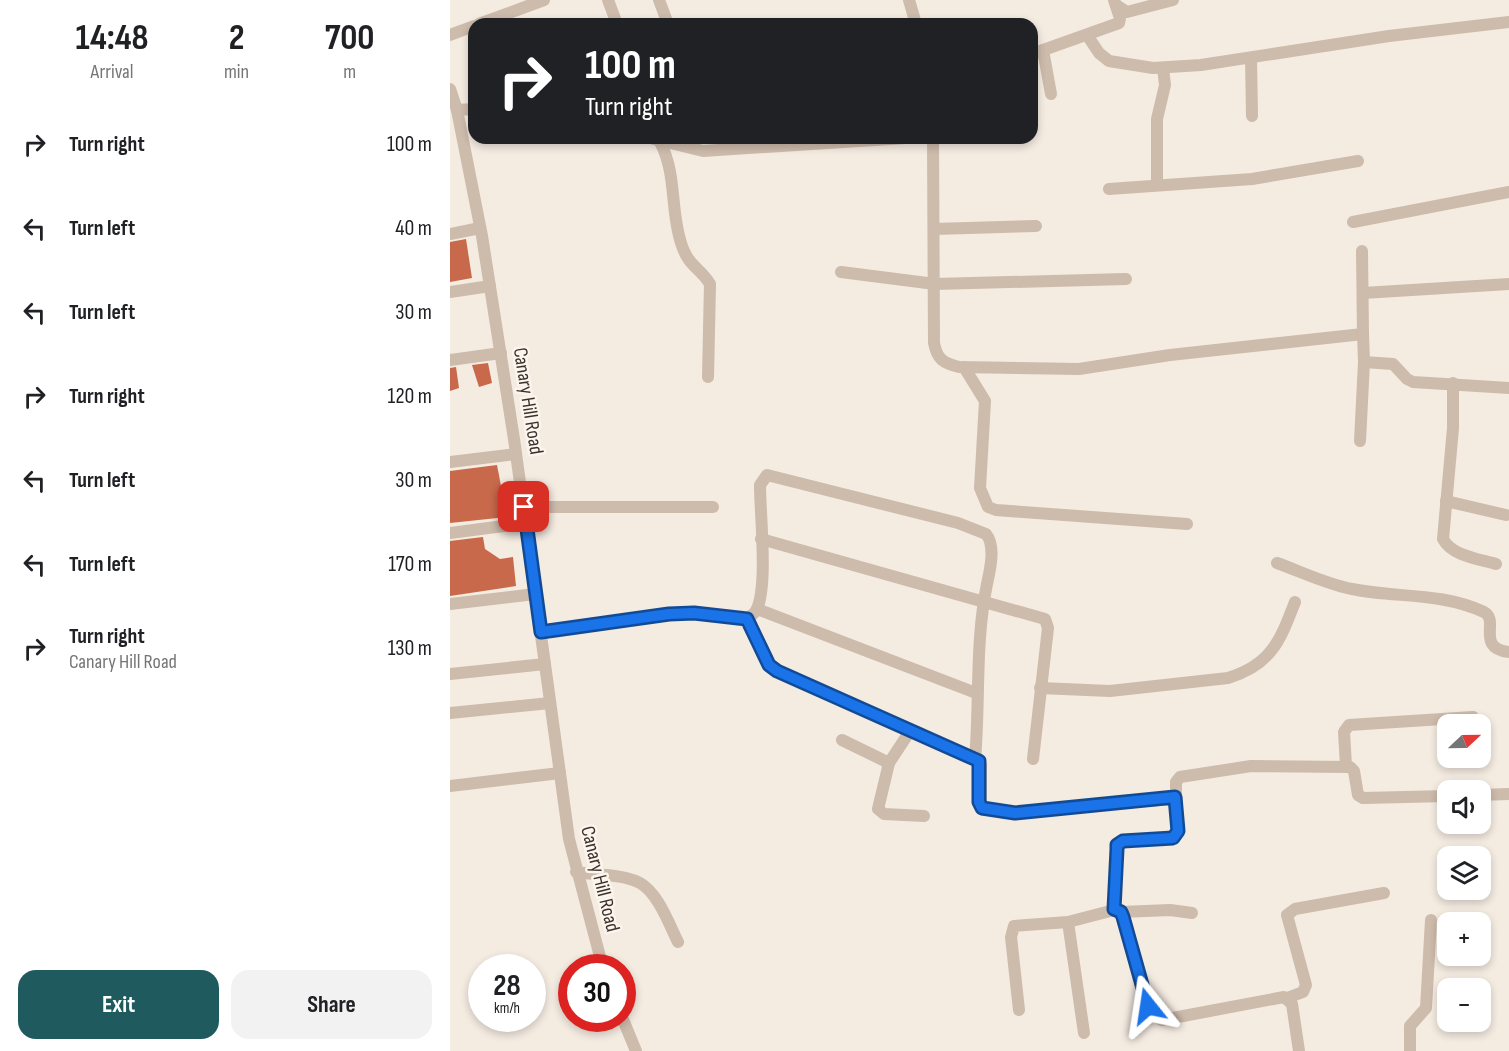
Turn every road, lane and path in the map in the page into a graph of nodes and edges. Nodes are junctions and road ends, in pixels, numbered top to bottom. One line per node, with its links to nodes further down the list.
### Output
1 (544, 0): 7 (street)
2 (608, 0): 8 (street)
3 (659, 0): 9 (street)
4 (909, 0): 10 (street)
5 (1173, 0): 6 (street)
6 (1115, 3): 14 (street)
7 (495, 18)
8 (614, 18)
9 (666, 18)
10 (914, 18)
11 (1509, 22): 17 (street)
12 (468, 28): 13 (street)
13 (450, 35)
14 (1088, 35): 15 (street); 18 (street)
15 (1038, 52)
16 (1038, 55): 20 (street)
17 (1251, 58): 18 (street); 23 (street)
18 (1163, 68): 30 (street)
19 (450, 89): 22 (street, Canary Hill Road)
20 (1051, 94)
21 (468, 110): 22 (street)
22 (457, 111): 24 (street, Canary Hill Road)
23 (1252, 116)
24 (455, 126): 35 (street, Canary Hill Road)
25 (658, 144): 51 (street)
26 (674, 144): 27 (street)
27 (804, 144)
28 (933, 144): 36 (street)
29 (1358, 161): 30 (street)
30 (1157, 185): 31 (street)
31 (1109, 189)
32 (1509, 192): 33 (street)
33 (1353, 222)
34 (1036, 226): 36 (street)
35 (480, 228): 37 (street); 43 (street, Canary Hill Road)
36 (934, 229): 41 (street)
37 (450, 234)
38 (1362, 251): 45 (street)
39 (841, 272): 41 (street)
40 (1126, 279): 41 (street)
41 (934, 284): 50 (street)
42 (1509, 284): 45 (street)
43 (490, 286): 44 (street); 47 (street, Canary Hill Road)
44 (450, 292)
45 (1363, 293): 46 (street)
46 (1363, 334): 49 (street); 50 (street)
47 (501, 353): 48 (street); 55 (street, Canary Hill Road)
48 (450, 360)
49 (1364, 362): 52 (street); 54 (street)
50 (964, 367): 62 (street)
51 (708, 377)
52 (1453, 384): 53 (street); 57 (street)
53 (1509, 388)
54 (1360, 441)
55 (516, 454): 56 (street); 58 (street, Canary Hill Road)
56 (450, 462)
57 (1446, 501): 60 (street); 66 (street)
58 (524, 507): 59 (street); 61 (street, Canary Hill Road)
59 (713, 507)
60 (1506, 515)
61 (526, 524): 63 (street); 67 (street, Canary Hill Road)
62 (1188, 524)
63 (450, 533)
64 (761, 539): 69 (street); 69 (street); 71 (street)
65 (1277, 563): 74 (street)
66 (1496, 564)
67 (535, 594): 70 (street); 73 (street, Canary Hill Road)
68 (1295, 602): 77 (street)
69 (983, 603): 77 (street); 78 (street)
70 (450, 604)
71 (757, 609): 72 (street); 78 (street)
72 (747, 619): 73 (street); 82 (street)
73 (541, 632): 75 (street, Canary Hill Road)
74 (1509, 652)
75 (545, 664): 76 (street); 79 (street, Canary Hill Road)
76 (450, 674)
77 (1040, 688): 84 (street)
78 (976, 693): 85 (street)
79 (550, 703): 80 (street); 88 (street, Canary Hill Road)
80 (450, 713)
81 (1437, 719): 87 (street)
82 (910, 731): 85 (street); 86 (street)
83 (842, 740): 86 (street)
84 (1033, 759)
85 (975, 760): 93 (street)
86 (889, 763): 94 (street)
87 (1346, 766): 92 (street); 93 (street)
88 (560, 772): 89 (street); 95 (street, Canary Hill Road)
89 (450, 786)
90 (1509, 794): 91 (street)
91 (1491, 795)
92 (1437, 796)
93 (1175, 797): 97 (street)
94 (924, 816)
95 (576, 872): 101 (street); 102 (street, Canary Hill Road)
96 (1384, 893): 103 (street)
97 (1118, 911): 98 (street); 100 (street); 103 (street)
98 (1192, 913)
99 (1431, 920): 109 (street)
100 (1068, 922): 104 (street); 106 (street)
101 (678, 942)
102 (599, 954)
103 (1287, 998): 108 (street)
104 (1019, 1010)
105 (628, 1032): 107 (street)
106 (1084, 1032)
107 (636, 1051)
108 (1299, 1051)
109 (1410, 1051)

